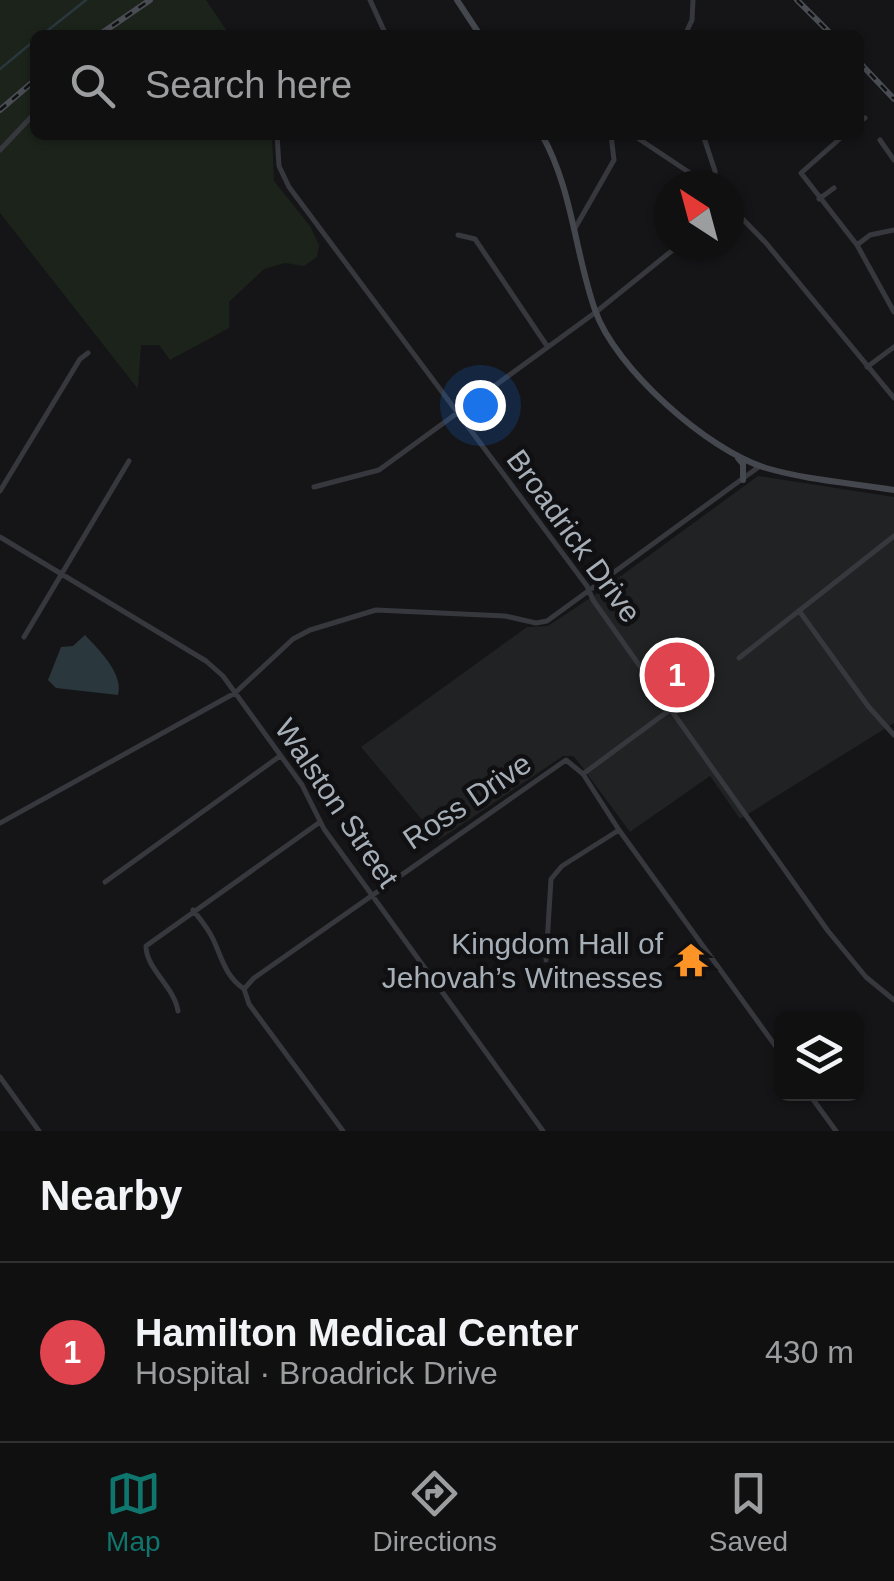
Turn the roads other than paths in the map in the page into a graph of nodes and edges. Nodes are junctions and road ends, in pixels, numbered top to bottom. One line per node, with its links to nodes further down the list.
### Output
1 (370, 0): 4 (street)
2 (457, 0): 5 (main road)
3 (693, 0): 6 (street)
4 (384, 30)
5 (477, 30)
6 (687, 30)
7 (30, 118): 15 (street)
8 (277, 140): 34 (street, Broadrick Drive)
9 (544, 140): 22 (main road)
10 (612, 140): 22 (street)
11 (641, 140): 17 (street)
12 (705, 140): 18 (street)
13 (838, 140): 20 (street)
14 (880, 140): 16 (street)
15 (0, 150)
16 (894, 160)
17 (688, 170)
18 (714, 170)
19 (834, 188): 20 (street)
20 (819, 199): 25 (street)
21 (744, 220): 32 (street)
22 (574, 230): 27 (main road)
23 (894, 230): 25 (street)
24 (458, 235): 29 (street)
25 (857, 244): 28 (street)
26 (661, 260): 27 (street)
27 (596, 312): 29 (street); 35 (main road)
28 (894, 312)
29 (547, 346): 34 (street)
30 (894, 347): 32 (street)
31 (88, 352): 41 (street)
32 (867, 367): 33 (street)
33 (894, 398)
34 (458, 413): 39 (street); 45 (street, Broadrick Drive)
35 (734, 453): 37 (main road); 38 (main road)
36 (129, 461): 44 (street)
37 (760, 466): 38 (street); 40 (main road)
38 (743, 480): 45 (street)
39 (314, 487)
40 (894, 490)
41 (0, 491)
42 (894, 536): 46 (street)
43 (0, 537): 44 (street, Walston Street)
44 (61, 574): 47 (street); 49 (street, Walston Street)
45 (589, 591): 49 (street); 50 (street, Broadrick Drive)
46 (800, 612): 48 (street); 51 (street)
47 (24, 637)
48 (739, 658)
49 (235, 694): 52 (street, Walston Street); 54 (street)
50 (671, 709): 53 (street); 62 (street, Broadrick Drive)
51 (894, 735)
52 (280, 756): 55 (street, Walston Street); 57 (street)
53 (584, 774): 56 (street); 58 (street, Ross Drive)
54 (0, 822)
55 (320, 822): 58 (street, Walston Street); 59 (street)
56 (619, 830): 60 (street); 64 (street)
57 (105, 882)
58 (371, 894): 61 (street, Ross Drive); 69 (street, Walston Street)
59 (193, 910): 61 (street); 63 (street)
60 (546, 960)
61 (244, 989): 68 (street)
62 (894, 1000)
63 (178, 1010)
64 (774, 1044)
65 (0, 1077): 67 (street)
66 (814, 1101): 70 (street)
67 (39, 1131)
68 (344, 1131)
69 (543, 1131)
70 (836, 1131)

